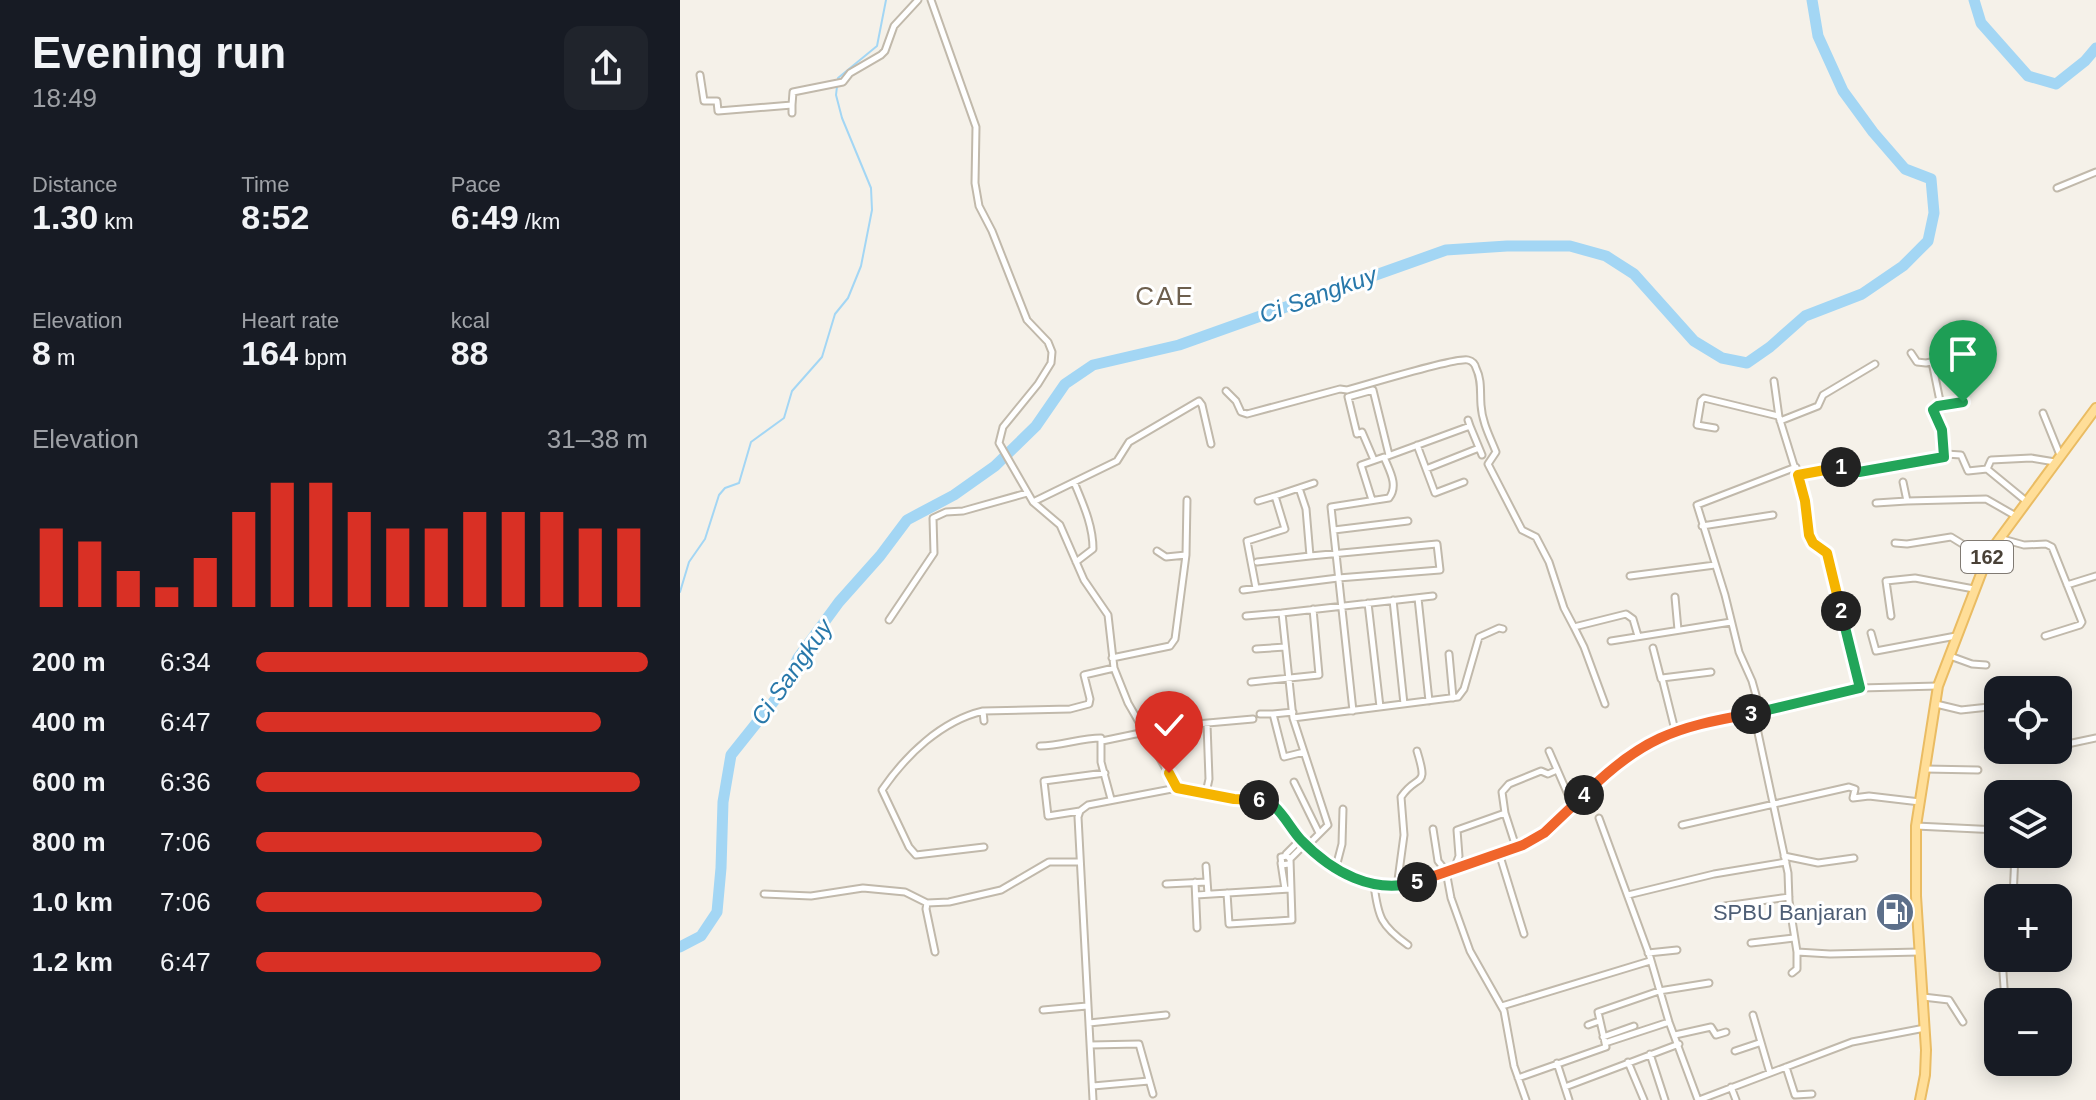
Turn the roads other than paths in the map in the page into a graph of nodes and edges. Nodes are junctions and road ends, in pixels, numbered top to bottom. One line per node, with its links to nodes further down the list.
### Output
1 (918, 0): 4 (street)
2 (931, 0): 37 (street)
3 (700, 75): 4 (street)
4 (792, 105): 5 (street)
5 (792, 113)
6 (2096, 172): 7 (street)
7 (2057, 188)
8 (1986, 351): 10 (street)
9 (1911, 353): 11 (street)
10 (1955, 358): 11 (street); 15 (street)
11 (1932, 362): 15 (street)
12 (1875, 364): 18 (street)
13 (1774, 381): 18 (street)
14 (1226, 391): 80 (street)
15 (1941, 406): 23 (street)
16 (2096, 408): 26 (main road, 162)
17 (2043, 413): 26 (street)
18 (1780, 419): 19 (street); 28 (street)
19 (1715, 428)
20 (1211, 444): 32 (street)
21 (1417, 445): 22 (street); 25 (street); 29 (street)
22 (1479, 448): 24 (street); 29 (street)
23 (1946, 454): 30 (street); 31 (street)
24 (1482, 455)
25 (1386, 456): 27 (street); 27 (street); 40 (street)
26 (2057, 459): 30 (street); 43 (main road, 162)
27 (1374, 460): 40 (street)
28 (1796, 467): 31 (street); 49 (street)
29 (1426, 469): 33 (street)
30 (1987, 469): 43 (street)
31 (1798, 475): 101 (street)
32 (1074, 482): 44 (street); 58 (street)
33 (1464, 482)
34 (1903, 482): 42 (street)
35 (1314, 483): 36 (street)
36 (1299, 488): 38 (street); 57 (street)
37 (1027, 493): 44 (street); 78 (street)
38 (1275, 496): 41 (street); 65 (street)
39 (1187, 500): 56 (street)
40 (1372, 500): 50 (street)
41 (1258, 501)
42 (1907, 501): 45 (street); 47 (street)
43 (2026, 501): 47 (main road, 162)
44 (1033, 502): 58 (street)
45 (1876, 503)
46 (1773, 515): 49 (street)
47 (2014, 515): 51 (main road, 162)
48 (1408, 521): 50 (street)
49 (1702, 526): 60 (street)
50 (1334, 530): 55 (street)
51 (1998, 538): 54 (main road, 162); 64 (street)
52 (1895, 543): 54 (street)
53 (1157, 551): 56 (street)
54 (1989, 553): 66 (main road, 162)
55 (1337, 554): 57 (street); 63 (street); 63 (street)
56 (1186, 555): 93 (street)
57 (1310, 556): 59 (street)
58 (1076, 562): 93 (street)
59 (1257, 562)
60 (1715, 565): 61 (street); 79 (street)
61 (1630, 576)
62 (2096, 576): 64 (street)
63 (1338, 578): 65 (street); 73 (street)
64 (2067, 585): 86 (street)
65 (1256, 588): 67 (street)
66 (1974, 589): 77 (street); 85 (main road, 162)
67 (1243, 590)
68 (1433, 596): 70 (street)
69 (1675, 597): 82 (street)
70 (1418, 598): 71 (street); 103 (street)
71 (1393, 600): 72 (street); 104 (street)
72 (1368, 603): 73 (street); 107 (street)
73 (1341, 606): 74 (street); 110 (street)
74 (1313, 609): 75 (street); 97 (street)
75 (1282, 613): 76 (street); 88 (street)
76 (1246, 616)
77 (1891, 616)
78 (889, 620)
79 (1731, 622): 82 (street); 111 (street)
80 (1574, 627): 84 (street); 105 (street)
81 (1503, 629): 102 (street)
82 (1678, 630): 84 (street)
83 (1871, 633): 85 (street)
84 (1638, 636): 87 (street)
85 (1957, 636): 92 (main road, 162)
86 (2045, 636)
87 (1611, 641)
88 (1285, 647): 90 (street); 97 (street)
89 (1653, 648): 98 (street)
90 (1256, 649)
91 (1449, 654): 102 (street)
92 (1949, 655): 94 (street); 100 (main road, 162)
93 (1112, 658): 95 (street)
94 (1986, 665)
95 (1114, 668): 109 (street); 119 (street)
96 (1711, 672): 98 (street)
97 (1289, 679): 99 (street); 114 (street)
98 (1662, 680): 118 (street)
99 (1251, 682)
100 (1938, 686): 101 (street); 106 (main road, 162)
101 (1860, 688): 111 (street)
102 (1453, 698): 103 (street)
103 (1429, 701): 104 (street)
104 (1404, 704): 107 (street)
105 (1605, 704)
106 (1934, 704): 108 (street); 127 (main road, 162)
107 (1380, 707): 110 (street)
108 (1984, 708)
109 (983, 711): 116 (street); 148 (street)
110 (1353, 711): 114 (street)
111 (1758, 713): 118 (street); 136 (street)
112 (1260, 714): 113 (street)
113 (1273, 714): 114 (street); 126 (street)
114 (1293, 715): 126 (street)
115 (1253, 719): 117 (street)
116 (984, 721)
117 (1207, 724): 119 (street); 133 (street)
118 (1675, 730): 137 (street)
119 (1144, 732): 121 (street); 132 (street)
120 (2096, 738): 122 (street)
121 (1102, 741): 123 (street); 130 (street)
122 (2072, 743)
123 (1040, 746)
124 (1417, 751): 163 (street)
125 (1549, 751): 128 (street)
126 (1304, 752): 146 (street)
127 (1924, 769): 129 (street); 135 (main road, 162)
128 (1557, 770): 137 (street); 140 (street)
129 (1978, 770)
130 (1105, 773): 134 (street); 139 (street)
131 (1294, 782): 146 (street)
132 (1177, 788): 133 (street); 134 (street)
133 (1206, 793): 147 (street)
134 (1111, 799): 139 (street)
135 (1920, 802): 136 (street); 143 (main road, 162)
136 (1772, 804): 142 (street); 153 (street)
137 (1573, 806): 149 (street)
138 (1343, 809): 156 (street)
139 (1080, 811): 154 (street)
140 (1505, 813): 149 (street); 157 (street)
141 (1599, 818): 169 (street)
142 (1682, 825)
143 (1916, 826): 145 (street); 179 (main road, 162)
144 (1433, 829): 158 (street)
145 (1984, 829)
146 (1319, 833): 147 (street)
147 (1305, 843): 152 (street); 156 (street)
148 (984, 847)
149 (1516, 847): 150 (street)
150 (1499, 853): 157 (street); 174 (street)
151 (1854, 858): 153 (street)
152 (1288, 859): 164 (street); 164 (street)
153 (1785, 859): 169 (street); 170 (street)
154 (1079, 862): 171 (street); 188 (street)
155 (1206, 866): 160 (street)
156 (1336, 867): 162 (street)
157 (1454, 869): 158 (street)
158 (1446, 871): 163 (street); 189 (street)
159 (1195, 882): 160 (street); 161 (street); 168 (street)
160 (1207, 882): 167 (street)
161 (1166, 884)
162 (1374, 885): 163 (street); 177 (street)
163 (1397, 887)
164 (1287, 889): 165 (street); 165 (street)
165 (1227, 893): 167 (street)
166 (764, 894): 171 (street)
167 (1208, 894): 168 (street)
168 (1196, 895): 173 (street)
169 (1628, 895): 182 (street)
170 (1789, 897): 172 (street); 175 (street)
171 (927, 903): 180 (street)
172 (1725, 906)
173 (1197, 928)
174 (1524, 934)
175 (1794, 938): 176 (street); 181 (street)
176 (1751, 943)
177 (1408, 945)
178 (1677, 950): 182 (street)
179 (1920, 951): 181 (street); 187 (main road, 162)
180 (935, 952)
181 (1797, 952): 184 (street)
182 (1648, 953): 183 (street)
183 (1651, 961): 186 (street); 189 (street)
184 (1792, 973)
185 (1709, 983): 186 (street)
186 (1659, 991): 193 (street); 194 (street)
187 (1922, 997): 195 (street); 199 (main road, 162)
188 (1087, 1006): 190 (street); 196 (street)
189 (1502, 1006): 212 (street)
190 (1043, 1010)
191 (1166, 1015): 196 (street)
192 (1753, 1015): 203 (street)
193 (1599, 1021): 197 (street); 202 (street)
194 (1669, 1022): 201 (street); 202 (street)
195 (1963, 1022)
196 (1089, 1023): 205 (street)
197 (1588, 1025)
198 (1634, 1026): 202 (street)
199 (1925, 1028): 210 (street); 226 (main road, 162)
200 (1726, 1032): 201 (street)
201 (1675, 1035): 204 (street)
202 (1604, 1040): 209 (street)
203 (1759, 1043): 206 (street); 211 (street)
204 (1679, 1044): 207 (street); 224 (street)
205 (1090, 1045): 213 (street); 214 (street)
206 (1735, 1051)
207 (1650, 1054): 208 (street); 223 (street)
208 (1628, 1062): 215 (street); 222 (street)
209 (1557, 1063): 212 (street); 215 (street)
210 (1786, 1067): 211 (street); 218 (street)
211 (1770, 1073): 216 (street)
212 (1518, 1078): 220 (street)
213 (1149, 1081): 214 (street); 217 (street)
214 (1093, 1086): 219 (street)
215 (1565, 1087): 221 (street)
216 (1731, 1087): 224 (street); 225 (street)
217 (1153, 1094)
218 (1812, 1094)
219 (1093, 1100)
220 (1526, 1100)
221 (1569, 1100)
222 (1644, 1100)
223 (1665, 1100)
224 (1698, 1100)
225 (1736, 1100)
226 (1920, 1100)

